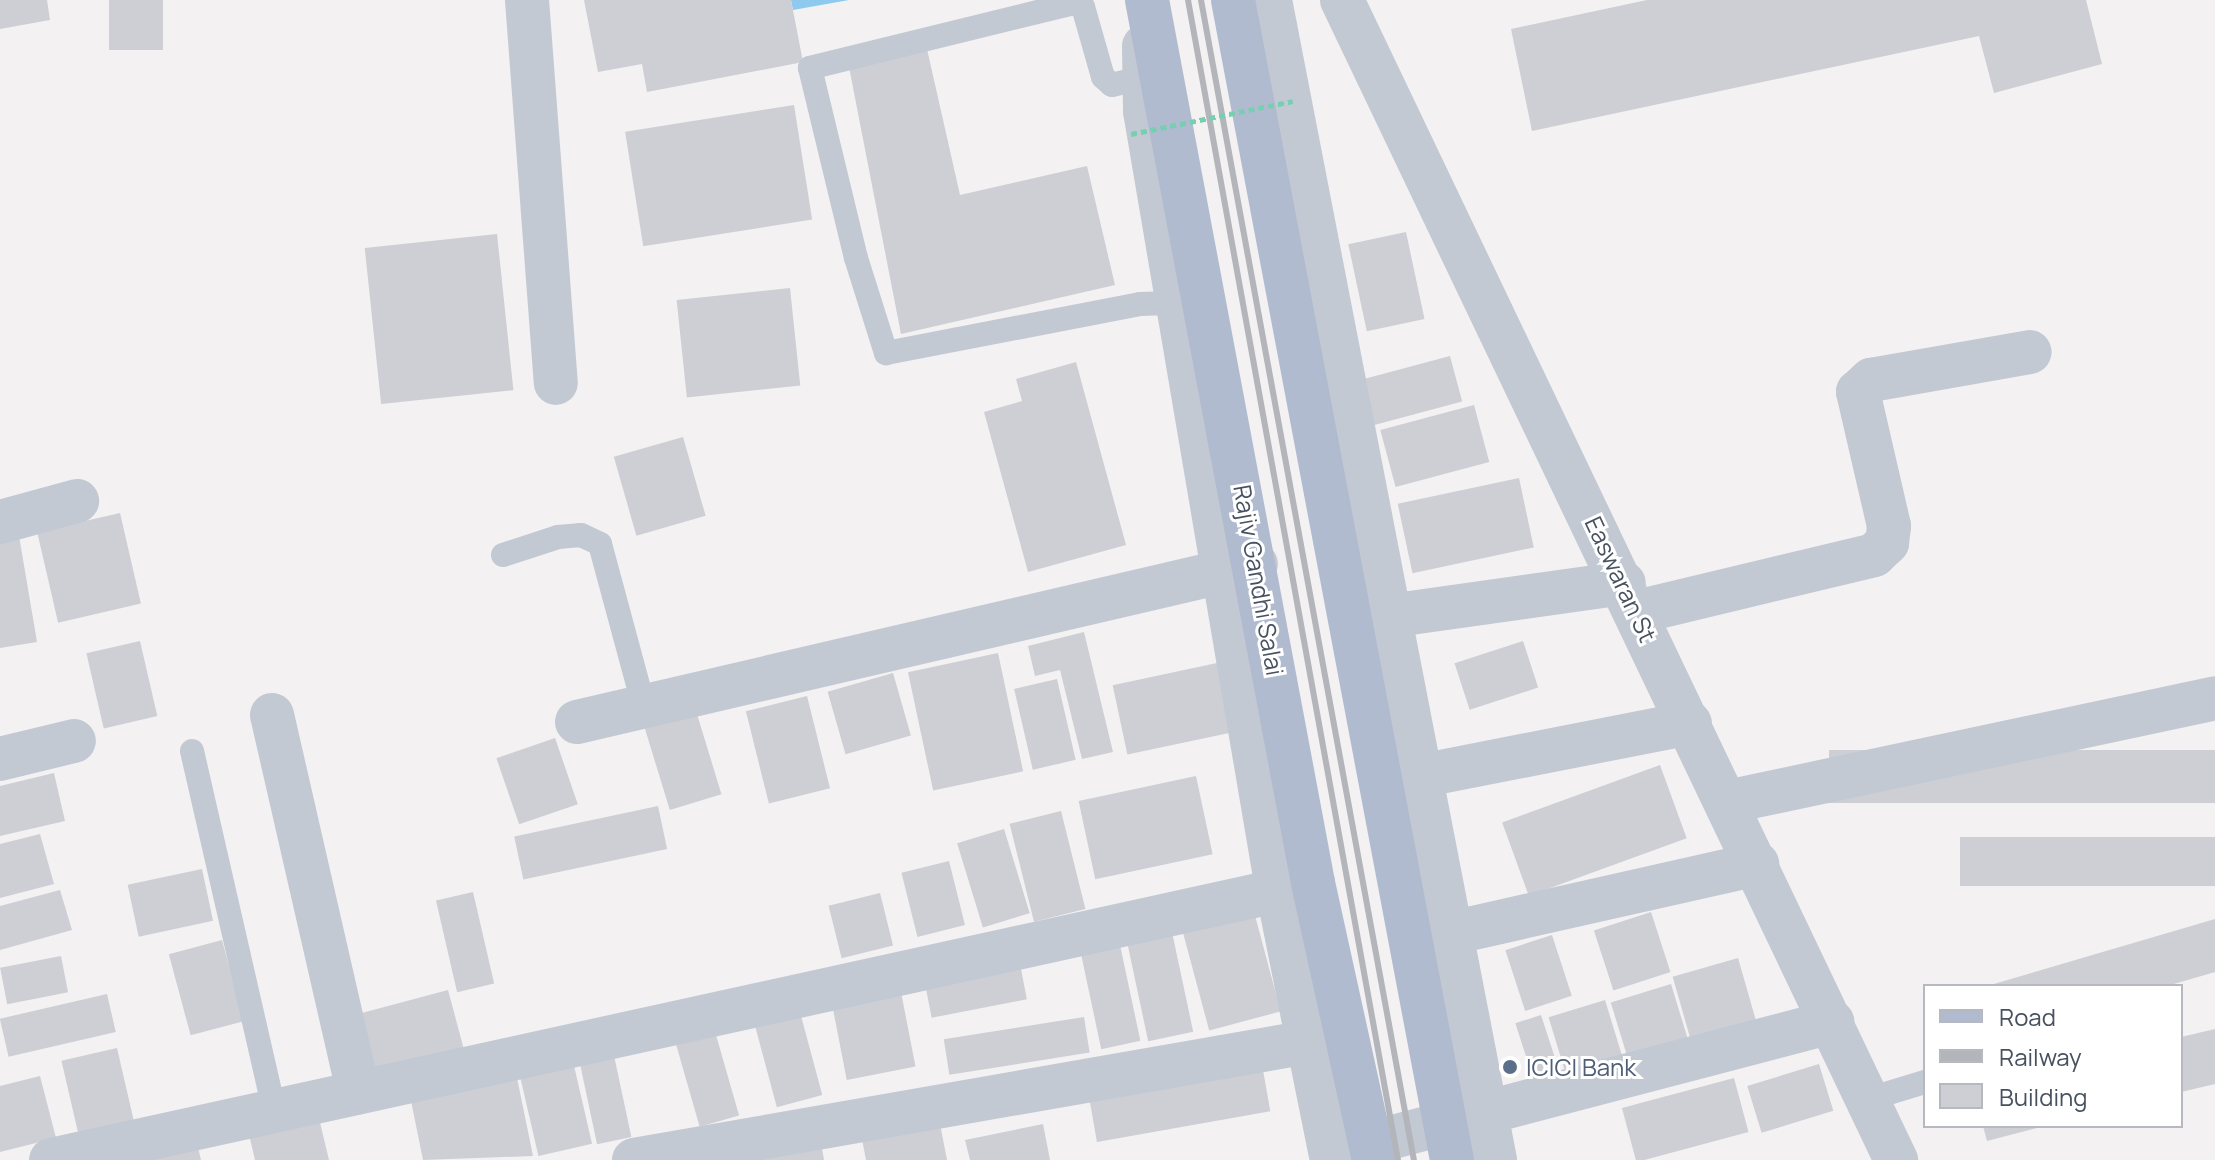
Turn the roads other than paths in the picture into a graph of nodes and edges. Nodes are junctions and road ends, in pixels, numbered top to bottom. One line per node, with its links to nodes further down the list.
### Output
1 (527, 0): 9 (street)
2 (1145, 0): 6 (street); 13 (main road, Rajiv Gandhi Salai)
3 (1233, 0): 35 (main road)
4 (1270, 0): 15 (street)
5 (1342, 0): 14 (street, Easwaran St)
6 (1144, 77): 7 (street); 7 (lane)
7 (1178, 303): 13 (street)
8 (2030, 352): 14 (street)
9 (556, 383)
10 (77, 501): 11 (street)
11 (0, 522)
12 (503, 555): 17 (lane)
13 (1241, 570): 17 (street); 27 (main road, Rajiv Gandhi Salai)
14 (1630, 598): 15 (street); 20 (street, Easwaran St)
15 (1389, 616): 24 (street)
16 (2215, 698): 25 (street)
17 (644, 707): 19 (street)
18 (272, 715): 32 (street)
19 (577, 722)
20 (1690, 723): 24 (street); 25 (street, Easwaran St)
21 (74, 741): 23 (street)
22 (192, 751): 34 (lane)
23 (0, 759)
24 (1420, 776): 28 (street)
25 (1727, 802): 26 (street, Easwaran St)
26 (1757, 864): 28 (street); 29 (street, Easwaran St)
27 (1295, 885): 30 (street); 32 (street); 36 (main road, Rajiv Gandhi Salai)
28 (1451, 933): 35 (street)
29 (1832, 1022): 33 (street, Easwaran St); 35 (street)
30 (1308, 1042): 36 (street); 38 (street)
31 (1923, 1083): 33 (lane)
32 (358, 1092): 34 (street)
33 (1869, 1099): 40 (street, Easwaran St)
34 (274, 1110): 37 (street)
35 (1461, 1134): 36 (street); 39 (street)
36 (1359, 1154)
37 (51, 1160)
38 (634, 1160)
39 (1495, 1160)
40 (1896, 1160)

